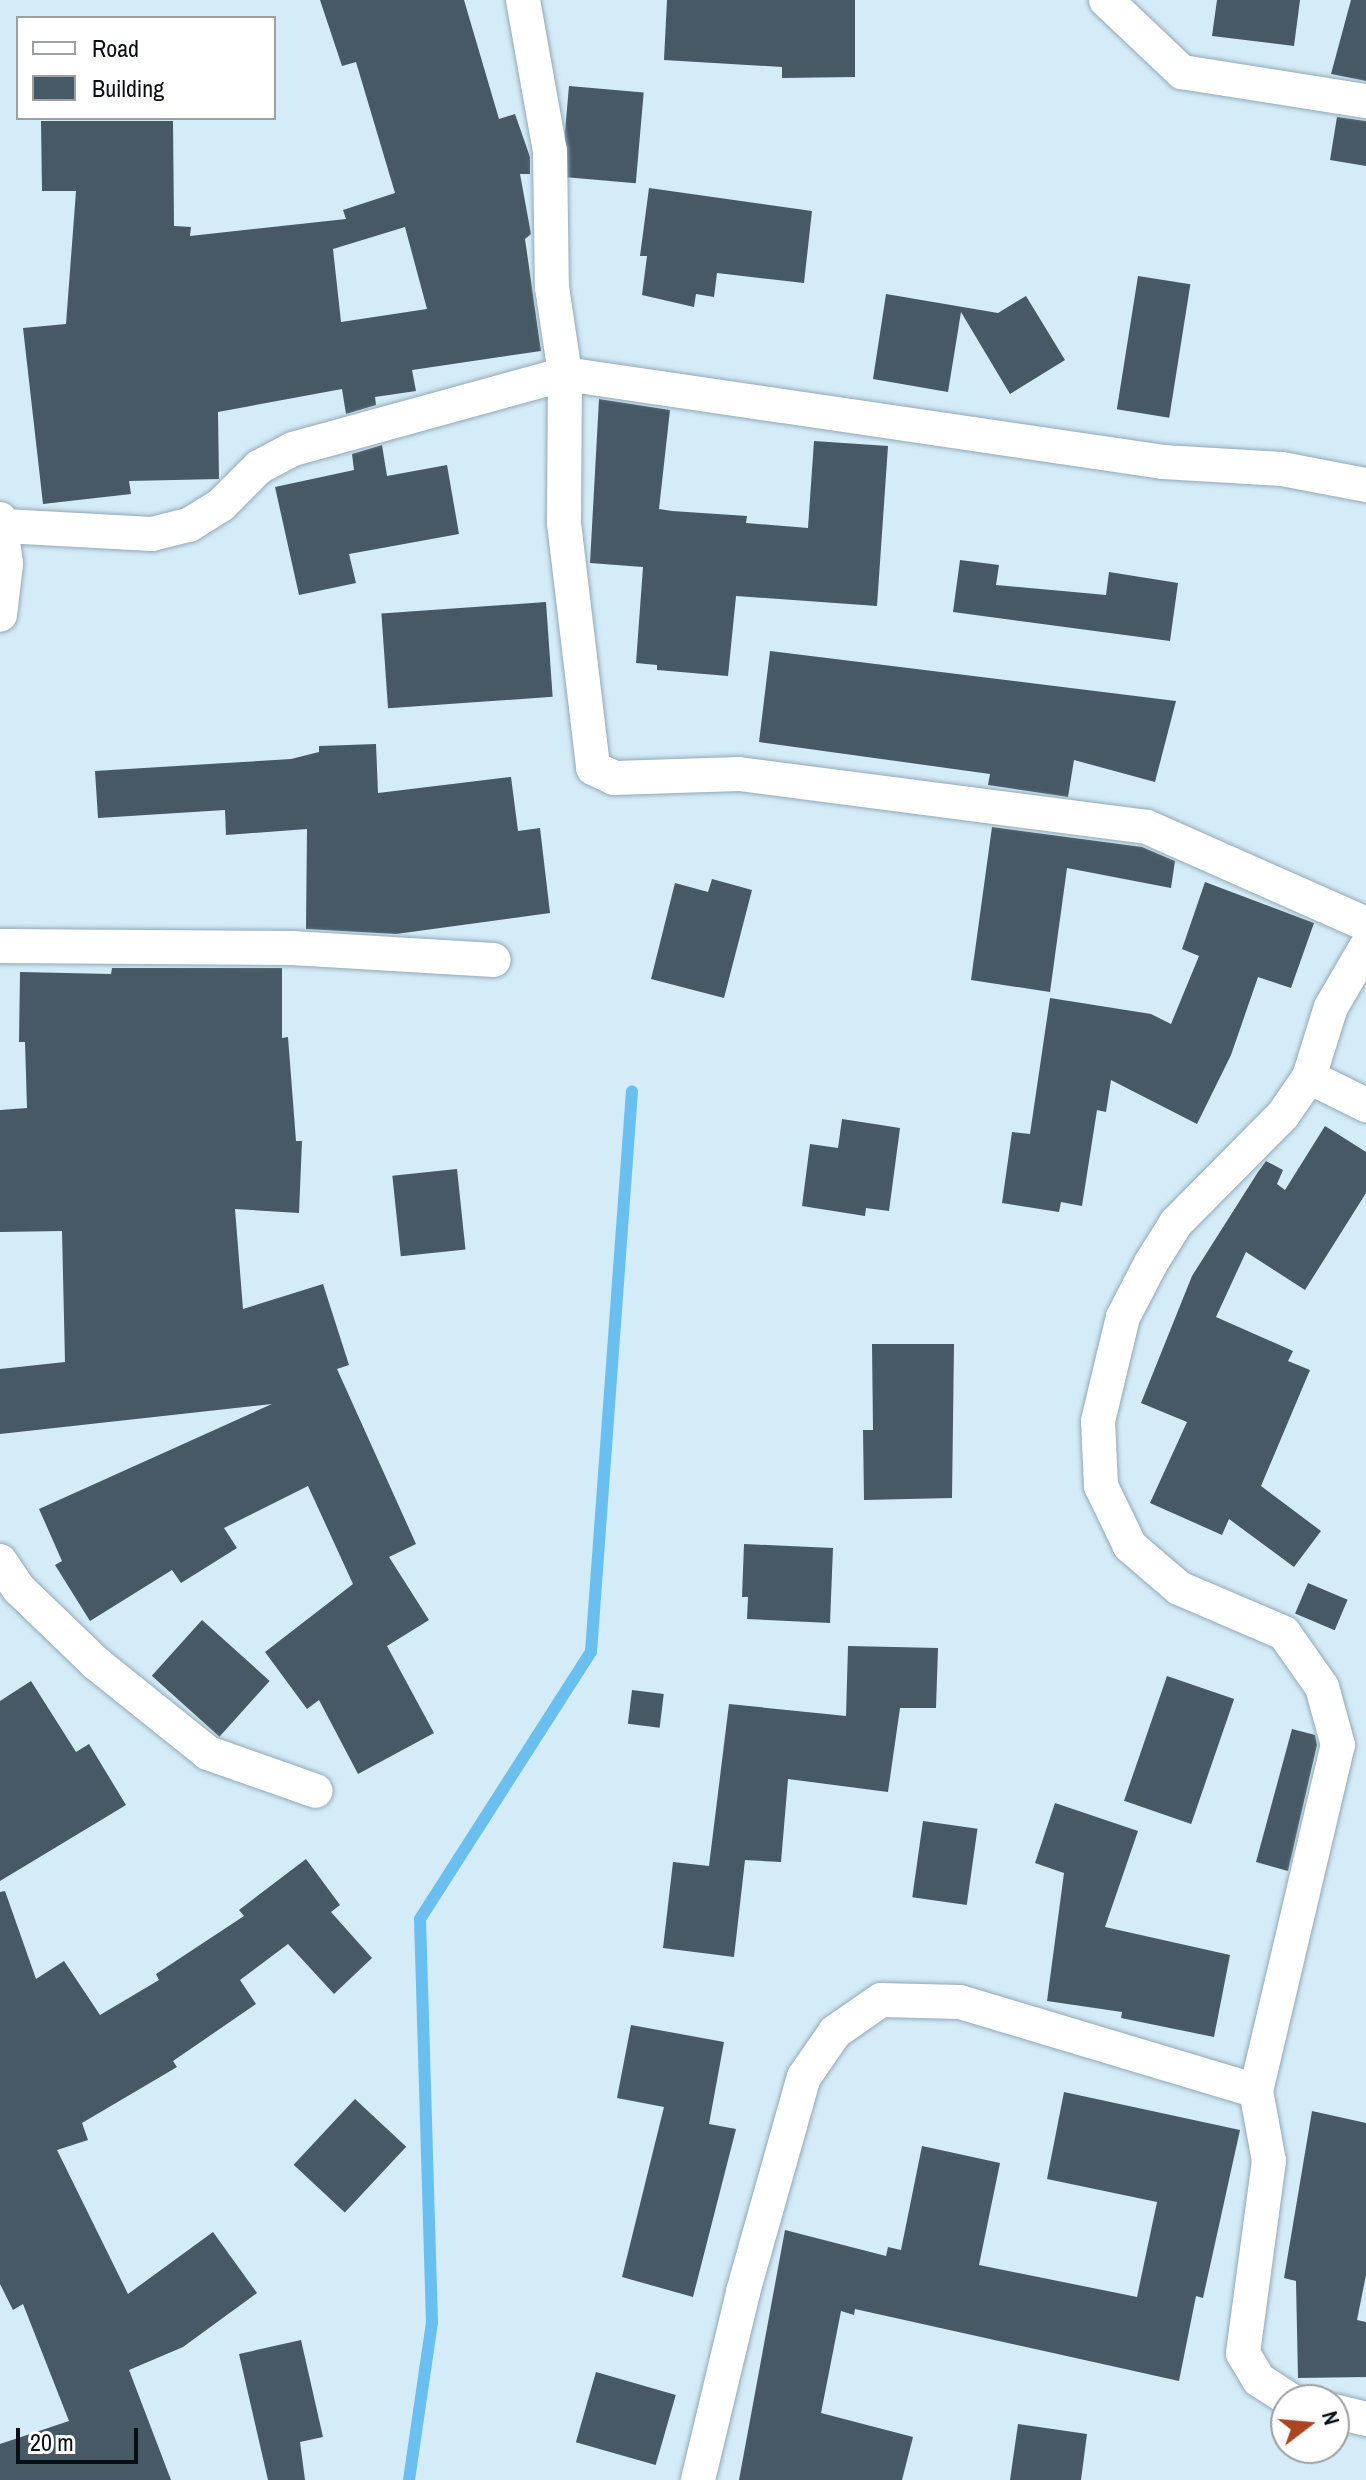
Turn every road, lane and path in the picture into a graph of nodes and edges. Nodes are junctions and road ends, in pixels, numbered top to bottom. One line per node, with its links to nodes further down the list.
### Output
1 (523, 0): 4 (street)
2 (1106, 0): 3 (street)
3 (1366, 101)
4 (565, 374): 5 (street); 6 (street); 8 (street)
5 (1366, 485)
6 (2, 523): 7 (street)
7 (0, 615)
8 (1366, 924)
9 (0, 946): 11 (street)
10 (1366, 947): 12 (street)
11 (494, 960)
12 (1309, 1077): 13 (street); 15 (street)
13 (1366, 1105)
14 (0, 1561): 16 (street)
15 (1352, 1744): 17 (street)
16 (316, 1791)
17 (1256, 2091): 18 (street); 19 (street)
18 (1270, 2387)
19 (698, 2480)

